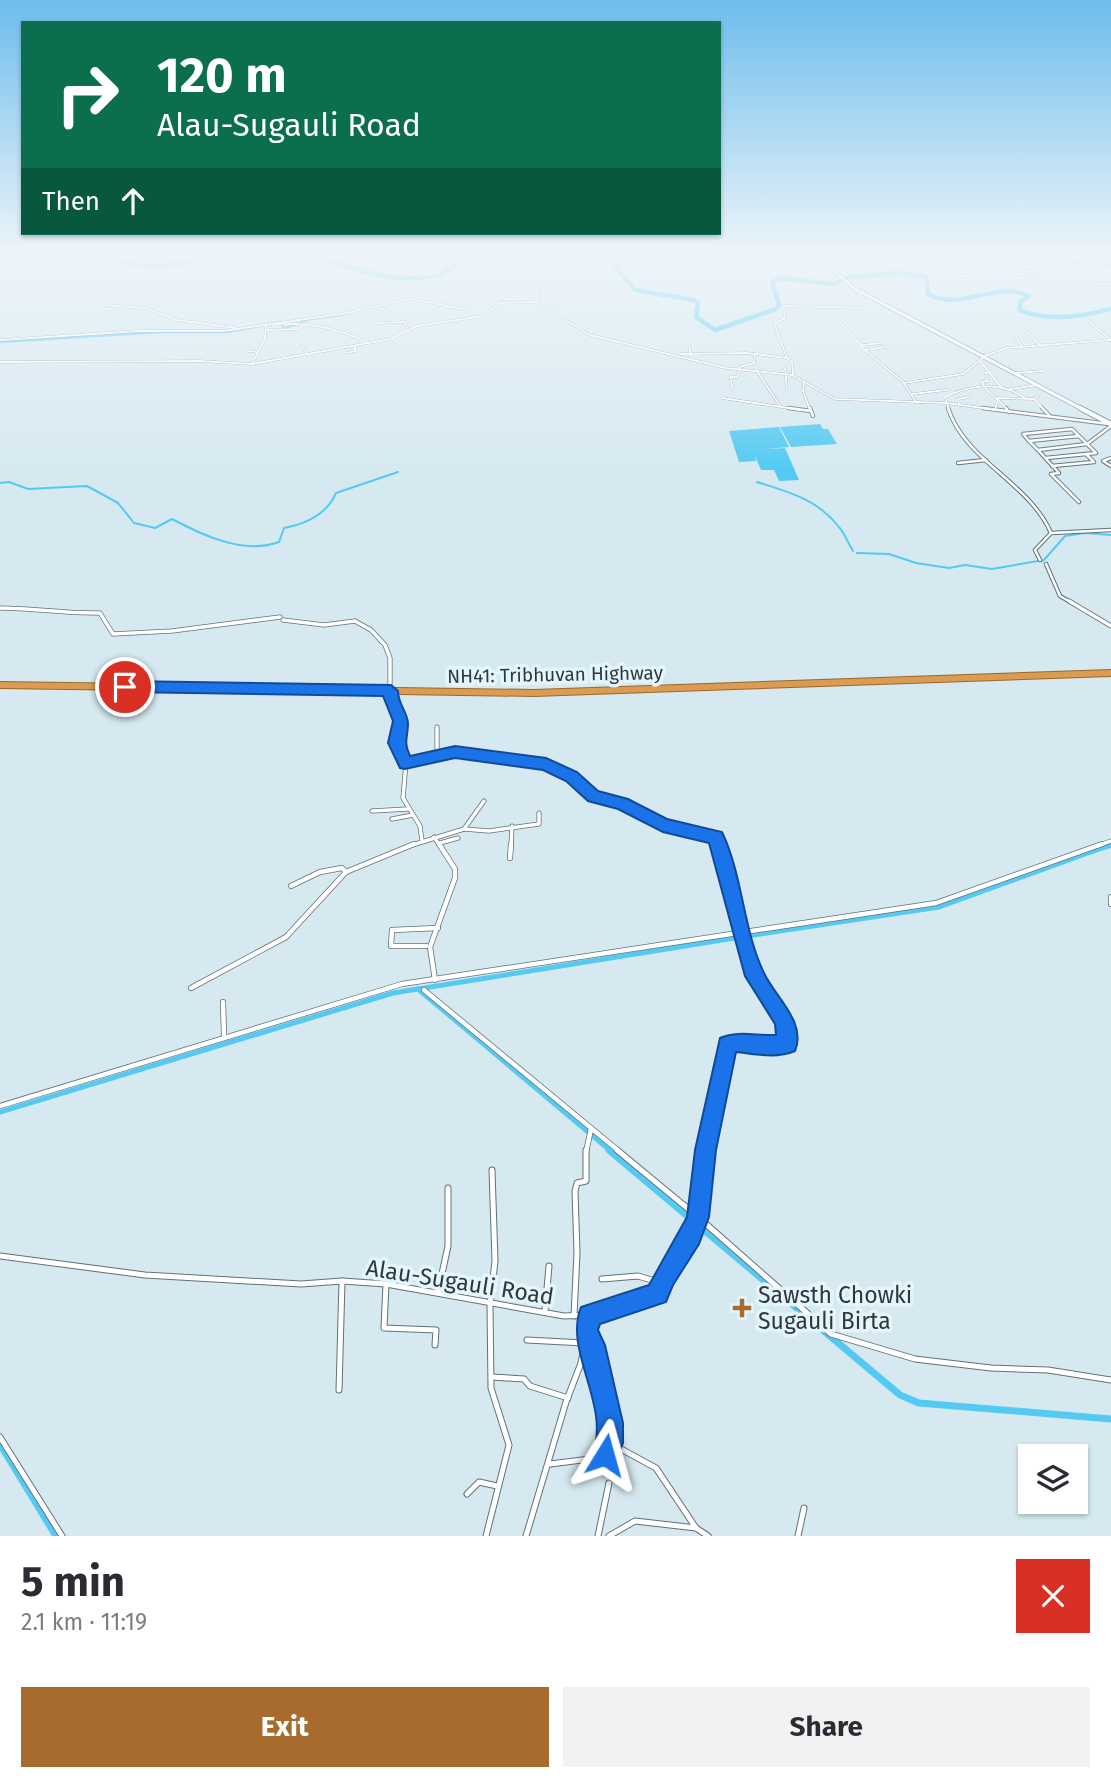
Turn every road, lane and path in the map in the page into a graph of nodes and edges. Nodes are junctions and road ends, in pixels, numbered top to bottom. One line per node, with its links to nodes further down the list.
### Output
1 (208, 327): 14 (street)
2 (250, 327): 14 (street)
3 (251, 327): 14 (street)
4 (266, 327): 15 (street)
5 (302, 327): 15 (street)
6 (317, 327): 21 (street)
7 (407, 327): 16 (street)
8 (426, 327): 16 (street)
9 (576, 327): 34 (street)
10 (775, 327): 39 (street)
11 (845, 327): 24 (street)
12 (930, 327): 38 (main road)
13 (1095, 327): 20 (street)
14 (244, 328): 19 (street)
15 (266, 330): 32 (street)
16 (408, 330): 21 (street)
17 (1026, 331): 26 (street)
18 (1016, 337): 29 (street)
19 (0, 340)
20 (1111, 340): 26 (street)
21 (367, 343): 27 (street)
22 (882, 343): 24 (street)
23 (301, 345): 37 (street)
24 (862, 345): 30 (street)
25 (689, 346): 35 (street)
26 (1041, 346): 29 (street)
27 (355, 347): 33 (street); 37 (street)
28 (887, 347): 30 (street)
29 (1022, 347): 38 (street)
30 (866, 350): 53 (street)
31 (247, 351): 32 (street)
32 (258, 352): 43 (street)
33 (346, 353)
34 (678, 354): 35 (street); 40 (street)
35 (692, 354): 36 (street); 40 (street)
36 (755, 354): 39 (street); 44 (street)
37 (308, 355): 43 (street)
38 (985, 356): 41 (street); 49 (main road)
39 (787, 358): 51 (street)
40 (692, 360): 44 (street)
41 (980, 361): 48 (street); 53 (street)
42 (0, 362): 43 (street)
43 (252, 364)
44 (739, 369): 46 (street); 56 (street)
45 (785, 369): 50 (street)
46 (757, 371): 50 (street); 75 (street)
47 (1042, 371): 49 (street)
48 (991, 372): 55 (street); 59 (street)
49 (1017, 373): 54 (main road)
50 (784, 374): 51 (street); 57 (street)
51 (792, 375): 52 (street)
52 (804, 383): 71 (street); 78 (street)
53 (904, 383): 62 (street)
54 (1038, 385): 60 (street); 83 (main road)
55 (985, 387): 59 (street); 61 (street); 69 (street)
56 (733, 388)
57 (787, 388)
58 (944, 388): 61 (street); 62 (street); 63 (street)
59 (1002, 388): 60 (street)
60 (1012, 389): 67 (street)
61 (960, 390): 63 (street)
62 (914, 394): 71 (street)
63 (950, 395): 72 (street)
64 (1038, 396): 70 (street)
65 (969, 397): 73 (street)
66 (722, 398): 75 (street)
67 (1026, 399): 69 (street); 70 (street)
68 (976, 400): 76 (street)
69 (996, 400): 77 (street); 79 (street)
70 (1034, 400): 81 (street)
71 (918, 403): 72 (street)
72 (946, 403): 73 (street); 91 (street)
73 (959, 404): 76 (street)
74 (1022, 405): 80 (street)
75 (780, 406): 78 (street)
76 (976, 407): 77 (street)
77 (995, 410): 79 (street)
78 (811, 411): 82 (street)
79 (1009, 412): 80 (street)
80 (1026, 413): 81 (street)
81 (1049, 415): 83 (street)
82 (813, 416)
83 (1111, 425): 86 (street)
84 (1079, 436): 85 (street); 85 (street); 86 (street)
85 (1029, 441): 87 (street)
86 (1087, 444): 87 (street); 88 (street)
87 (1038, 450): 89 (street)
88 (1086, 454): 89 (street); 93 (street)
89 (1045, 458): 93 (street)
90 (1111, 458): 94 (street)
91 (986, 460): 92 (street); 97 (street)
92 (958, 463)
93 (1052, 466): 95 (street)
94 (1111, 466)
95 (1079, 502)
96 (1111, 530): 97 (street)
97 (1051, 533): 98 (street)
98 (1041, 560)
99 (1046, 564): 101 (street)
100 (0, 608): 104 (street)
101 (1111, 626)
102 (1111, 673): 104 (highway, NH41: Tribhuvan Highway)
103 (0, 685): 104 (highway, NH41: Tribhuvan Highway)
104 (391, 691): 107 (street)
105 (437, 727): 106 (street)
106 (437, 754): 107 (street); 127 (street)
107 (405, 763): 109 (street)
108 (484, 800): 115 (street)
109 (408, 809): 110 (street); 112 (street)
110 (372, 811)
111 (539, 813): 114 (street)
112 (413, 815): 113 (street); 118 (street)
113 (391, 819)
114 (512, 826): 115 (street); 121 (street)
115 (464, 829): 116 (street)
116 (434, 837): 118 (street); 120 (street)
117 (458, 838): 120 (street)
118 (422, 841): 122 (street)
119 (1111, 841): 127 (street)
120 (440, 844): 126 (street)
121 (510, 858)
122 (346, 872): 123 (street); 130 (street)
123 (291, 886)
124 (1111, 897): 125 (street)
125 (1111, 904)
126 (438, 928): 128 (street); 129 (street)
127 (742, 932): 129 (street); 138 (street)
128 (426, 946)
129 (435, 980): 133 (street)
130 (191, 988)
131 (424, 990): 135 (street)
132 (223, 1002): 133 (street)
133 (225, 1035): 134 (street)
134 (0, 1106)
135 (591, 1129): 138 (street); 149 (street)
136 (492, 1170): 146 (street)
137 (448, 1188): 145 (street)
138 (697, 1220): 143 (street, Alau-Sugauli Road); 155 (street)
139 (0, 1256): 142 (street, Alau-Sugauli Road)
140 (549, 1266): 147 (street)
141 (602, 1279): 143 (street)
142 (342, 1281): 144 (street, Alau-Sugauli Road); 156 (street)
143 (662, 1283): 148 (street, Alau-Sugauli Road)
144 (386, 1284): 145 (street, Alau-Sugauli Road); 153 (street)
145 (438, 1292): 146 (street, Alau-Sugauli Road)
146 (490, 1303): 147 (street, Alau-Sugauli Road); 154 (street)
147 (545, 1311): 149 (street, Alau-Sugauli Road)
148 (590, 1315): 149 (street, Alau-Sugauli Road); 150 (street)
149 (574, 1316)
150 (586, 1330): 152 (street); 159 (street)
151 (527, 1340): 152 (street)
152 (585, 1343): 157 (street)
153 (435, 1345)
154 (492, 1377): 157 (street); 162 (street)
155 (1111, 1380)
156 (339, 1390)
157 (568, 1398): 160 (street)
158 (0, 1437): 166 (street)
159 (610, 1443): 160 (street); 165 (street)
160 (550, 1464): 168 (street)
161 (609, 1483): 169 (street)
162 (497, 1486): 163 (street); 167 (street)
163 (467, 1494)
164 (804, 1508): 172 (street)
165 (696, 1528): 170 (street); 171 (street)
166 (61, 1536)
167 (486, 1536)
168 (526, 1536)
169 (598, 1536)
170 (609, 1536)
171 (708, 1536)
172 (798, 1536)

